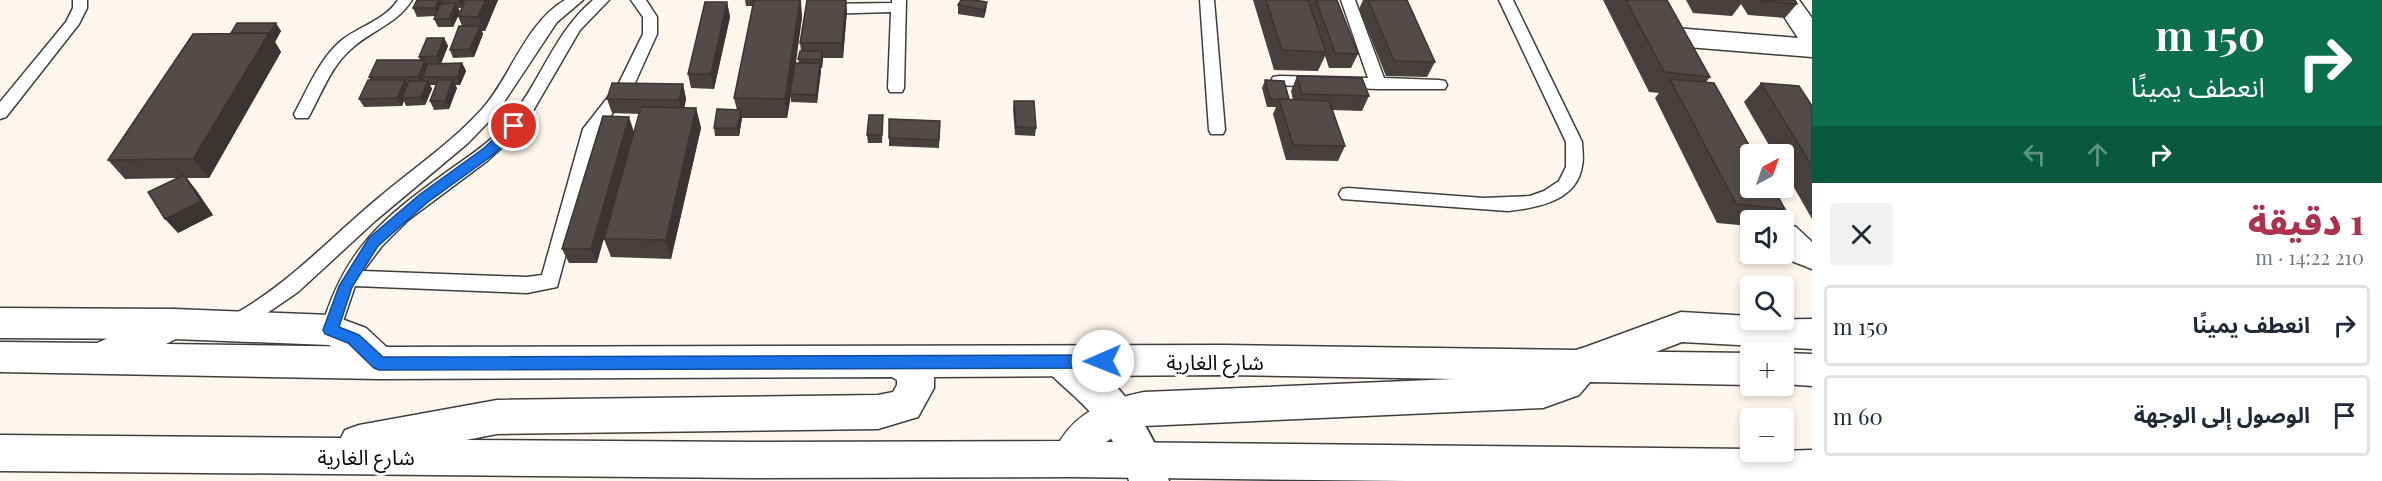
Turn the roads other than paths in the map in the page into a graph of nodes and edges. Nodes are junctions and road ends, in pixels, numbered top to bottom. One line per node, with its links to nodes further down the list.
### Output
1 (80, 0): 21 (lane)
2 (405, 0): 22 (lane)
3 (576, 0): 24 (lane)
4 (602, 0): 25 (lane)
5 (638, 0): 29 (lane)
6 (1207, 0): 23 (lane)
7 (1348, 0): 18 (lane)
8 (1506, 0): 26 (lane)
9 (1786, 0): 14 (street)
10 (899, 4): 11 (lane); 20 (lane)
11 (822, 9)
12 (1660, 9): 13 (street)
13 (1675, 37): 15 (street); 16 (street)
14 (1812, 38)
15 (1812, 48)
16 (1691, 67)
17 (1279, 81): 18 (lane)
18 (1378, 84): 19 (lane)
19 (1439, 85)
20 (896, 88)
21 (0, 113)
22 (302, 114)
23 (1218, 130)
24 (424, 172): 25 (lane); 32 (lane)
25 (448, 180): 29 (lane)
26 (1348, 194)
27 (1794, 247): 28 (street)
28 (1812, 256)
29 (350, 278): 33 (lane)
30 (0, 323): 31 (street)
31 (174, 324): 32 (street); 36 (street)
32 (229, 327): 33 (street)
33 (331, 330): 39 (street)
34 (1812, 334): 40 (street, شارع الغارية)
35 (0, 357): 36 (street, شارع الغارية)
36 (102, 358): 39 (street, شارع الغارية)
37 (898, 361): 38 (street, شارع الغارية); 39 (street, شارع الغارية); 46 (street)
38 (1061, 362): 40 (street, شارع الغارية); 44 (street)
39 (379, 363)
40 (1582, 364): 41 (street, شارع الغارية); 44 (street)
41 (1740, 369)
42 (1794, 369): 43 (street)
43 (1812, 370)
44 (1116, 414): 49 (street); 50 (street)
45 (0, 453): 46 (street, شارع الغارية)
46 (280, 456): 47 (street, شارع الغارية)
47 (741, 460): 49 (street, شارع الغارية); 51 (street); 52 (street)
48 (1812, 468): 50 (street, شارع الغارية)
49 (1071, 470): 50 (street, شارع الغارية)
50 (1147, 471)
51 (702, 481)
52 (801, 481)

